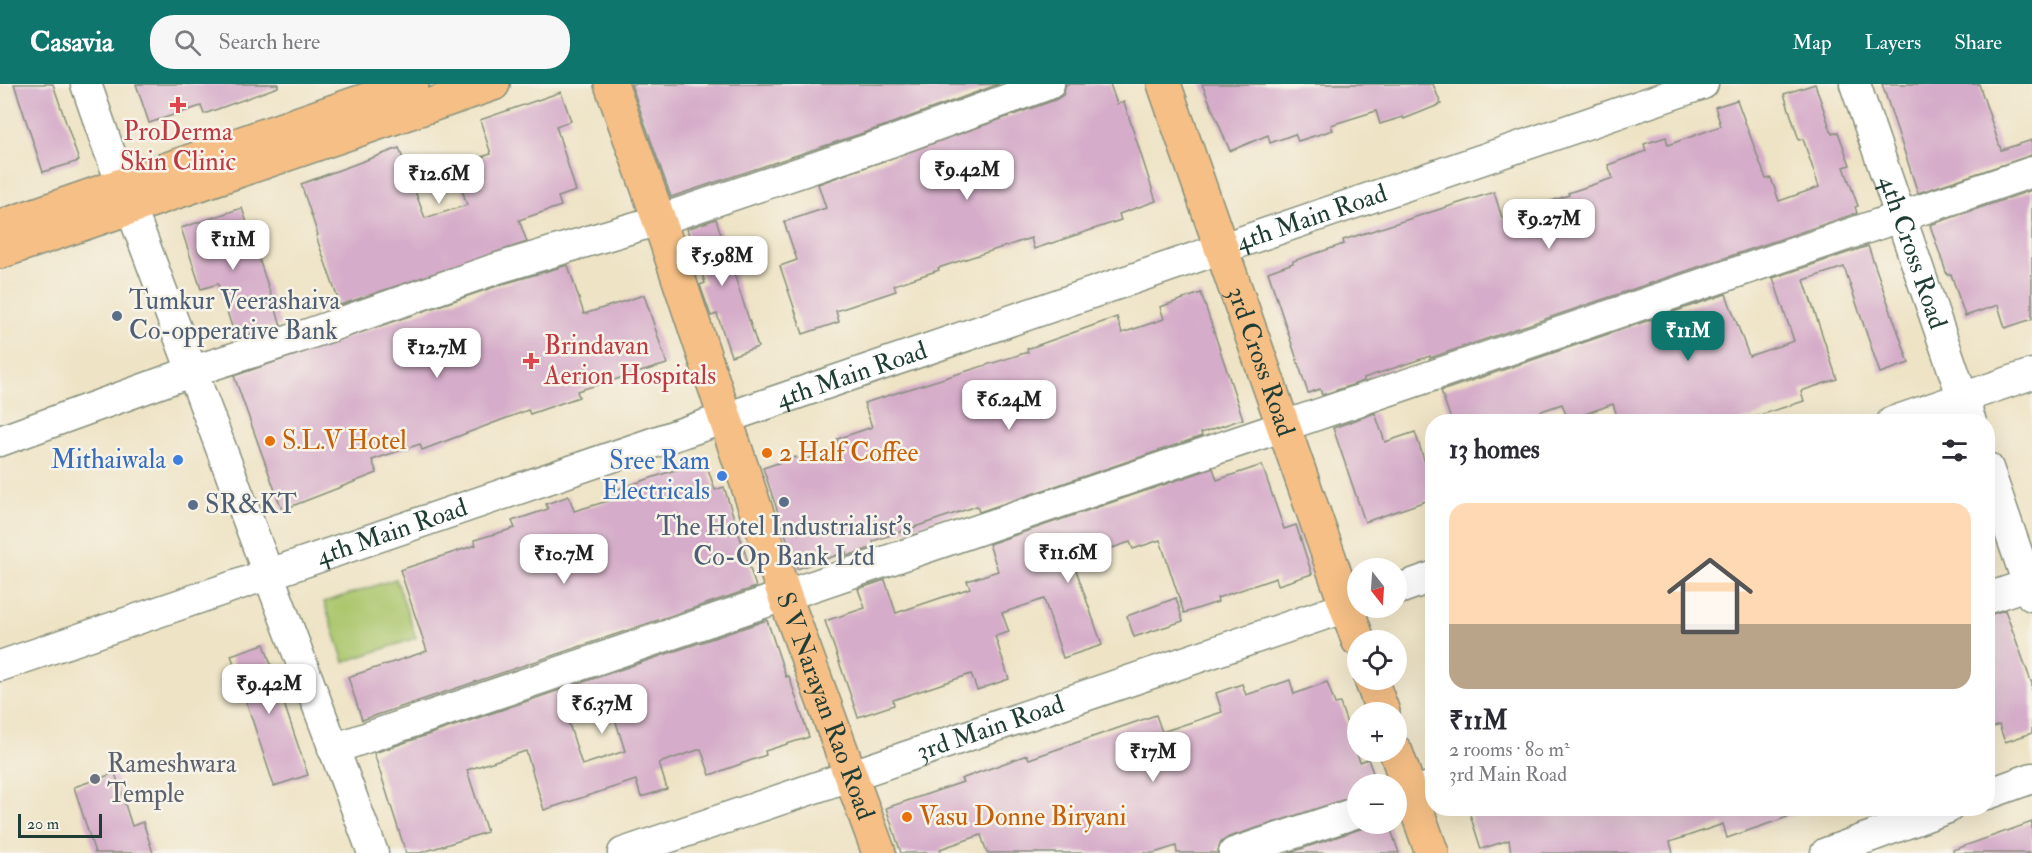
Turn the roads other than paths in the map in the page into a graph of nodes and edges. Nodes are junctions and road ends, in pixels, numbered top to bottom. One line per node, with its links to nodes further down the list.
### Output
1 (86, 84): 10 (street)
2 (412, 84): 10 (main road)
3 (493, 84): 10 (main road)
4 (611, 84): 12 (main road, S V Narayan Rao Road)
5 (1049, 84): 12 (street)
6 (1164, 84): 14 (main road, 3rd Cross Road)
7 (1703, 84): 14 (street, 4th Main Road)
8 (1855, 84): 11 (street, 4th Cross Road)
9 (2032, 172): 11 (street)
10 (127, 196): 13 (main road); 15 (main road); 16 (street)
11 (1900, 216): 18 (street, 4th Cross Road); 21 (street)
12 (659, 220): 16 (street); 20 (main road, S V Narayan Rao Road)
13 (0, 227)
14 (1221, 249): 20 (street, 4th Main Road); 21 (main road, 3rd Cross Road)
15 (0, 252)
16 (193, 371): 22 (street); 24 (street)
17 (2032, 374): 18 (street)
18 (1967, 410): 19 (street)
19 (1942, 414)
20 (726, 418): 24 (street, 4th Main Road); 29 (main road, S V Narayan Rao Road)
21 (1282, 426): 28 (main road, 3rd Cross Road); 29 (street)
22 (0, 441)
23 (1995, 488): 27 (street)
24 (268, 573): 32 (street, 4th Main Road); 33 (street)
25 (1425, 580): 26 (street)
26 (1407, 586)
27 (2031, 588): 30 (street)
28 (1347, 592)
29 (784, 594): 33 (street); 35 (main road, S V Narayan Rao Road)
30 (1995, 596)
31 (1347, 607): 35 (street, 3rd Main Road)
32 (0, 666)
33 (333, 749): 41 (street)
34 (1400, 762): 38 (main road)
35 (850, 775): 42 (street, 3rd Main Road); 43 (main road, S V Narayan Rao Road)
36 (2032, 778): 37 (street)
37 (1995, 791)
38 (1413, 793): 45 (main road)
39 (1347, 816): 44 (street)
40 (1926, 816): 46 (street)
41 (373, 853)
42 (623, 853)
43 (879, 853)
44 (1234, 853)
45 (1432, 853)
46 (1826, 853)

